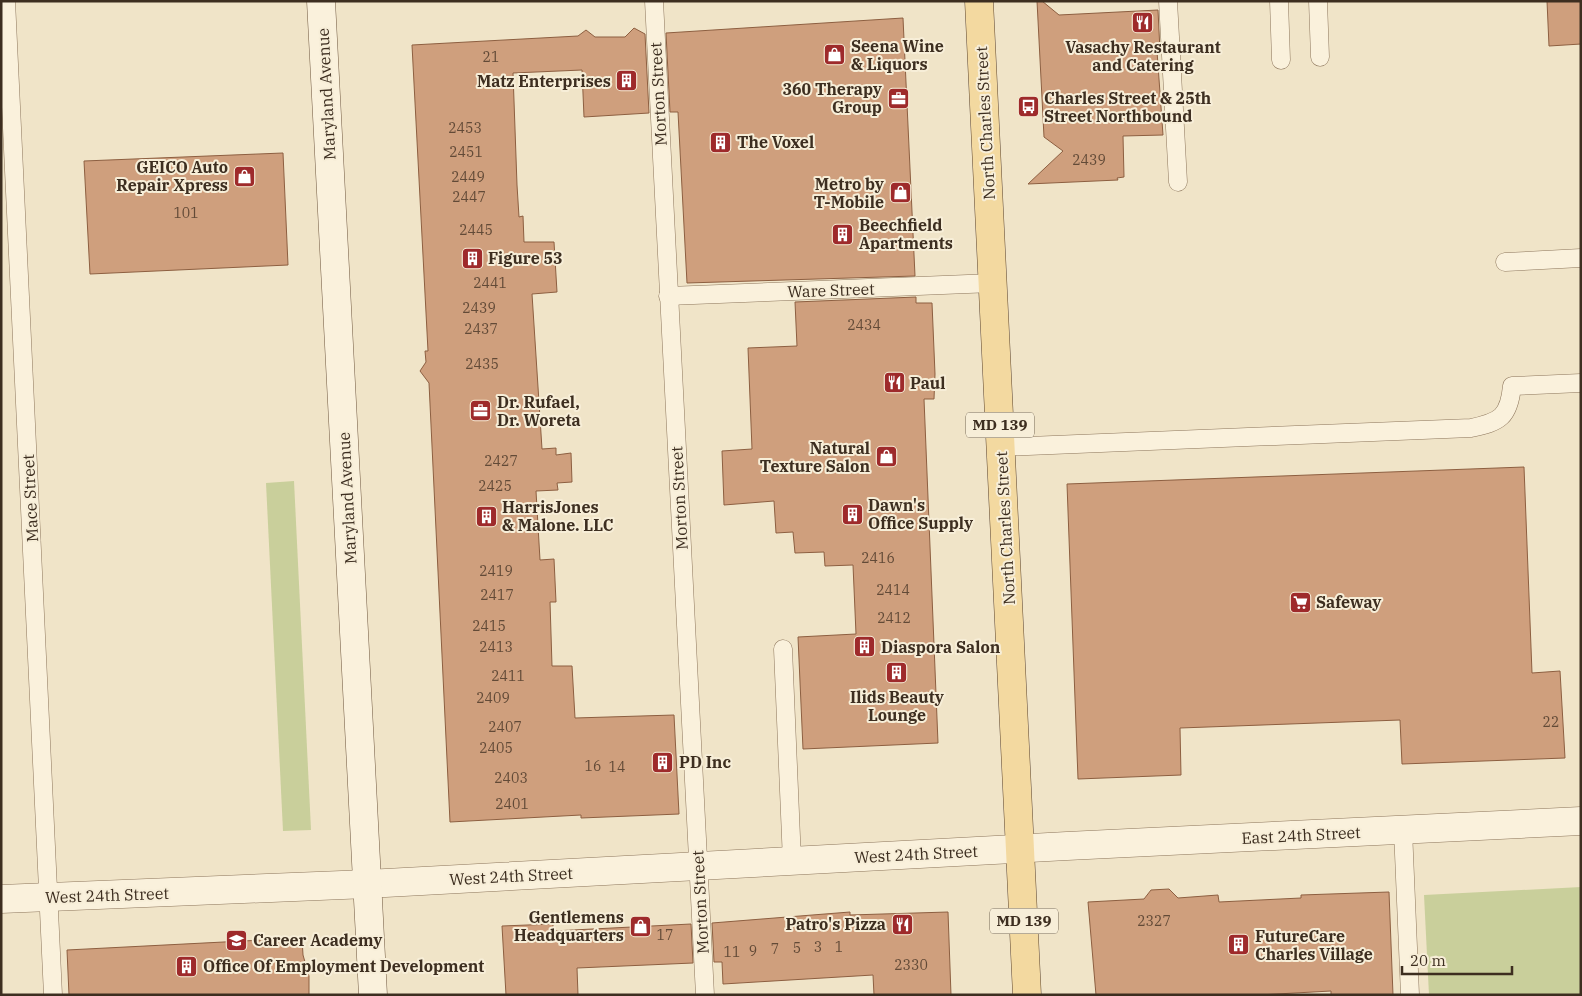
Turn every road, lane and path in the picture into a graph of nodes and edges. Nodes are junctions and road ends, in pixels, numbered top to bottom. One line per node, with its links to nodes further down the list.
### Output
1 (6, 1): 24 (lane, Mace Street)
2 (321, 1): 23 (street, Maryland Avenue)
3 (654, 1): 14 (lane, Morton Street)
4 (979, 1): 13 (main road, North Charles Street / MD 139)
5 (1168, 1): 10 (lane)
6 (1279, 1): 9 (lane)
7 (1318, 1): 8 (lane)
8 (1320, 57)
9 (1282, 60)
10 (1178, 182)
11 (1581, 258): 12 (lane)
12 (1506, 262)
13 (993, 283): 14 (lane, Ware Street); 16 (main road, North Charles Street / MD 139)
14 (668, 296): 22 (lane, Morton Street)
15 (1581, 383): 16 (lane)
16 (1002, 447): 20 (main road, North Charles Street / MD 139)
17 (783, 649): 21 (lane)
18 (1581, 822): 19 (street, East 24th Street)
19 (1404, 830): 20 (street, East 24th Street); 30 (lane)
20 (1021, 848): 21 (street, West 24th Street); 29 (main road, North Charles Street / MD 139)
21 (792, 861): 22 (street, West 24th Street)
22 (697, 866): 23 (street, West 24th Street); 28 (lane, Morton Street)
23 (367, 884): 24 (street, West 24th Street); 27 (street, Maryland Avenue)
24 (49, 897): 25 (street, West 24th Street); 26 (lane, Mace Street)
25 (1, 899)
26 (53, 995)
27 (372, 995)
28 (705, 995)
29 (1027, 995)
30 (1410, 995)

